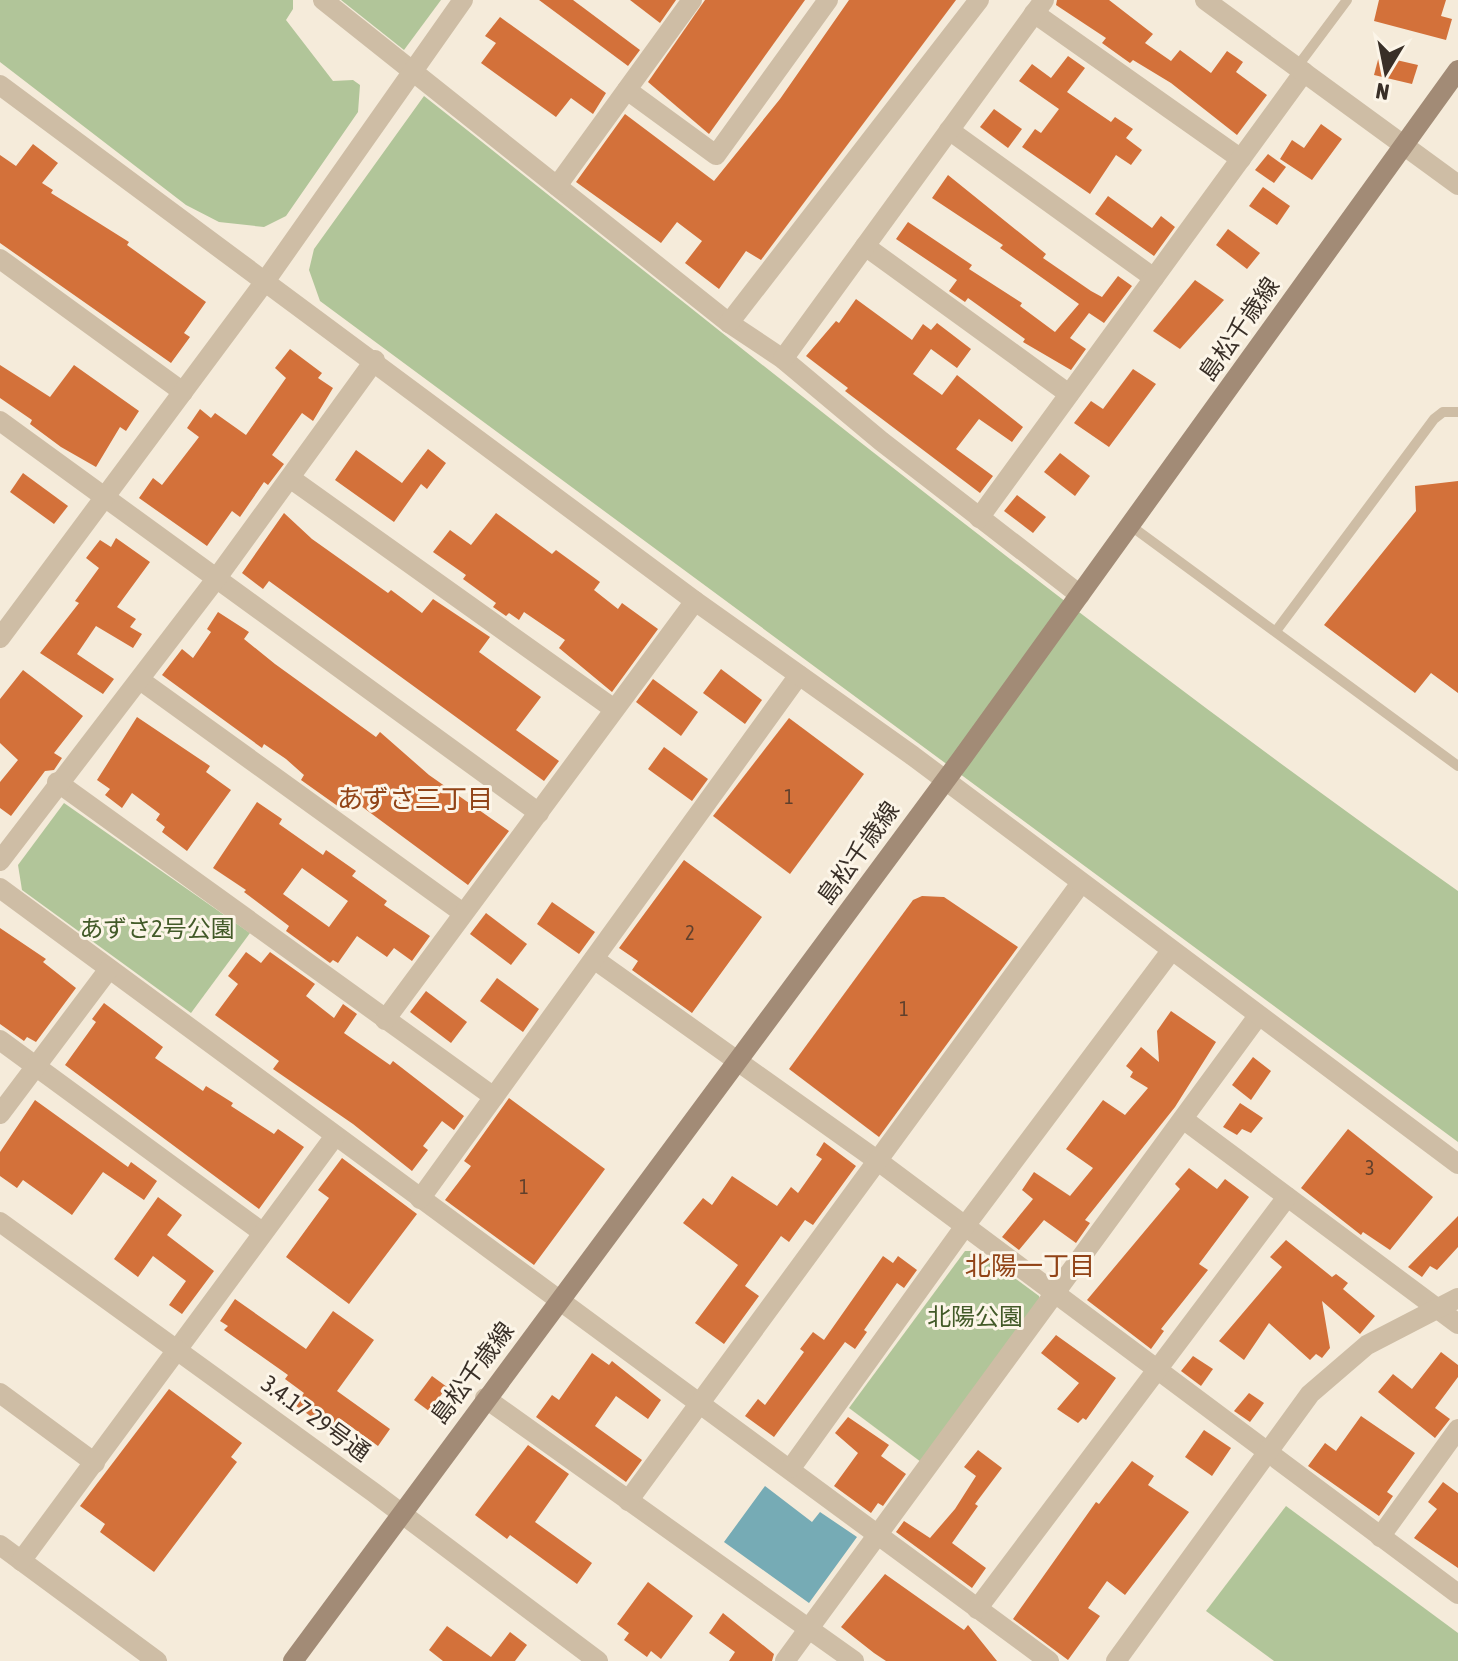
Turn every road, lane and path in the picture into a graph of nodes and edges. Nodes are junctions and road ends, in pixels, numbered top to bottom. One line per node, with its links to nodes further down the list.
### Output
1 (323, 0): 11 (street)
2 (463, 0): 11 (street)
3 (692, 0): 13 (street)
4 (828, 0): 13 (street)
5 (979, 0): 23 (street)
6 (1205, 0): 9 (street)
7 (1347, 0): 9 (lane)
8 (1039, 6): 14 (street); 16 (street)
9 (1301, 70): 15 (street); 16 (street)
10 (1458, 70): 15 (main road, 島松千歳線)
11 (415, 73): 18 (street); 22 (street)
12 (0, 85): 22 (street)
13 (627, 90): 18 (street)
14 (949, 130): 19 (street); 21 (street)
15 (1403, 145): 17 (street); 33 (main road, 島松千歳線)
16 (1241, 159): 21 (street)
17 (1458, 185)
18 (557, 186): 23 (street)
19 (865, 246): 24 (street); 27 (street)
20 (0, 259): 26 (street)
21 (1154, 278): 27 (street)
22 (266, 280): 25 (street); 26 (street)
23 (729, 323): 24 (street)
24 (783, 359): 32 (street)
25 (375, 360): 30 (street); 36 (street)
26 (183, 392): 31 (street)
27 (1069, 394): 32 (street)
28 (1458, 412): 37 (lane)
29 (0, 421): 31 (street)
30 (290, 478): 34 (street); 41 (street)
31 (106, 498): 34 (street); 38 (street)
32 (979, 518): 35 (street)
33 (1131, 526): 35 (main road, 島松千歳線); 37 (lane)
34 (216, 579): 40 (street); 45 (street)
35 (1080, 595): 43 (main road, 島松千歳線)
36 (695, 601): 39 (street); 41 (street)
37 (1276, 631): 42 (lane)
38 (0, 638)
39 (799, 675): 43 (street); 51 (street)
40 (140, 680): 44 (street); 49 (street)
41 (614, 709): 45 (street)
42 (1458, 766)
43 (944, 780): 47 (street); 56 (main road, 島松千歳線)
44 (57, 782): 46 (street); 54 (street)
45 (539, 813): 49 (street)
46 (0, 861)
47 (1081, 883): 50 (street); 62 (street)
48 (0, 888): 52 (street)
49 (463, 913): 54 (street)
50 (1171, 951): 53 (street); 67 (street)
51 (594, 959): 56 (street); 58 (street)
52 (109, 969): 57 (street); 61 (street)
53 (1258, 1016): 60 (street); 63 (street)
54 (385, 1020): 58 (street)
55 (0, 1040): 57 (street)
56 (739, 1059): 62 (street); 71 (main road, 島松千歳線)
57 (36, 1066): 59 (street); 68 (street)
58 (494, 1097): 65 (street)
59 (0, 1114)
60 (1183, 1119): 64 (street); 69 (street)
61 (335, 1136): 65 (street); 68 (street)
62 (878, 1161): 67 (street); 78 (street)
63 (1458, 1164)
64 (1287, 1197): 72 (street); 75 (street)
65 (420, 1199): 71 (street)
66 (0, 1222): 74 (street, 3.4.17 29号通)
67 (965, 1226): 69 (street); 83 (street)
68 (262, 1232): 74 (street)
69 (1056, 1295): 75 (street); 86 (street)
70 (1458, 1298): 72 (street)
71 (560, 1299): 77 (main road, 島松千歳線); 78 (street)
72 (1437, 1309): 73 (street); 80 (street)
73 (1458, 1324)
74 (178, 1352): 82 (street); 85 (street, 3.4.17 29号通)
75 (1155, 1369): 80 (street); 91 (street)
76 (0, 1393): 82 (street)
77 (485, 1398): 84 (street); 85 (main road, 島松千歳線)
78 (701, 1402): 83 (street); 84 (street)
79 (1458, 1429): 81 (street)
80 (1265, 1452): 87 (street); 99 (street)
81 (1450, 1455): 87 (street)
82 (95, 1463): 89 (street)
83 (791, 1468): 86 (street)
84 (628, 1501): 92 (street)
85 (401, 1512): 94 (main road, 島松千歳線); 95 (street, 3.4.17 29号通)
86 (880, 1534): 91 (street); 92 (street)
87 (1380, 1537): 90 (street)
88 (0, 1545): 89 (street)
89 (21, 1561): 93 (street)
90 (1458, 1594)
91 (977, 1609): 98 (street)
92 (810, 1628): 96 (street); 97 (street)
93 (145, 1658)
94 (293, 1661)
95 (598, 1661)
96 (785, 1661)
97 (854, 1661)
98 (1049, 1661)
99 (1116, 1661)

